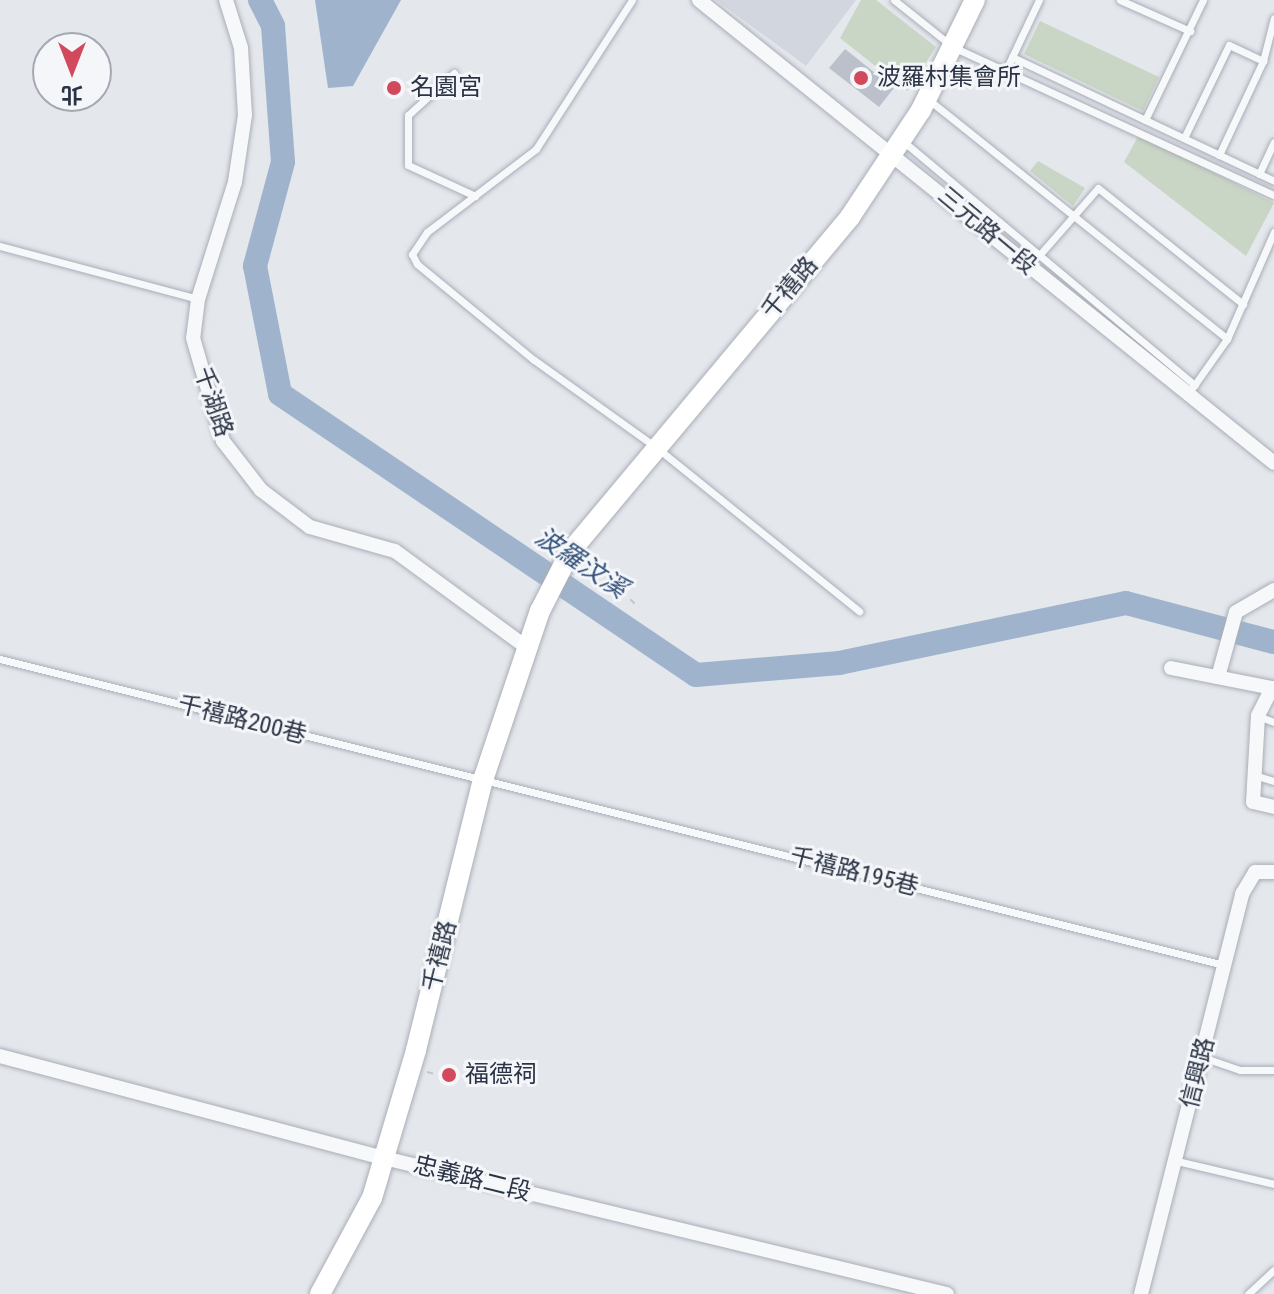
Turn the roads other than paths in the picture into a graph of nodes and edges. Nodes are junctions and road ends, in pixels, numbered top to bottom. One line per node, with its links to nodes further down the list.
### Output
1 (226, 0): 30 (street, 千湖路)
2 (632, 0): 25 (lane)
3 (699, 0): 20 (street, 三元路一段)
4 (894, 0): 11 (lane)
5 (975, 0): 11 (street, 千禧路)
6 (1039, 0): 12 (lane)
7 (1120, 0): 10 (lane)
8 (1203, 0): 10 (lane)
9 (1274, 18): 13 (lane)
10 (1190, 31): 17 (lane)
11 (953, 47): 14 (lane); 16 (street, 千禧路)
12 (1012, 57): 14 (lane); 17 (lane)
13 (1263, 61): 18 (lane); 21 (lane)
14 (1006, 70): 24 (lane)
15 (454, 73): 25 (lane)
16 (927, 99): 20 (street, 千禧路); 26 (lane)
17 (1145, 120): 18 (lane)
18 (1184, 138): 21 (lane)
19 (1274, 142): 22 (lane)
20 (898, 147): 29 (lane); 33 (street, 三元路一段); 34 (street, 千禧路)
21 (1219, 155): 22 (lane)
22 (1259, 174): 23 (lane)
23 (1274, 181)
24 (1274, 195)
25 (475, 196): 34 (lane)
26 (1074, 214): 29 (lane); 31 (lane); 32 (lane)
27 (1274, 232): 31 (lane)
28 (0, 246): 30 (lane)
29 (1042, 252): 33 (lane)
30 (198, 299): 38 (street, 千湖路)
31 (1243, 304): 32 (lane)
32 (1227, 339): 33 (lane)
33 (1191, 390): 35 (street, 三元路一段)
34 (657, 448): 37 (lane); 38 (street, 千禧路)
35 (1274, 463)
36 (1274, 590): 41 (street)
37 (859, 611)
38 (526, 647): 45 (street, 千禧路)
39 (0, 659): 45 (lane, 千禧路200巷)
40 (1171, 668): 41 (street)
41 (1218, 677): 42 (street)
42 (1258, 716): 43 (lane); 44 (street)
43 (1274, 722)
44 (1254, 775): 46 (lane); 47 (street)
45 (483, 780): 49 (lane, 千禧路195巷); 53 (street, 千禧路)
46 (1274, 781)
47 (1274, 807)
48 (1274, 872): 49 (street, 信興路)
49 (1225, 965): 51 (street, 信興路)
50 (0, 1056): 53 (street, 忠義路二段)
51 (1202, 1057): 52 (lane); 54 (street, 信興路)
52 (1274, 1070)
53 (384, 1158): 57 (street, 千禧路); 58 (street, 忠義路二段)
54 (1177, 1161): 55 (lane); 59 (street, 信興路)
55 (1274, 1184)
56 (1274, 1270): 60 (lane)
57 (320, 1294)
58 (947, 1294)
59 (1141, 1294)
60 (1248, 1294)

